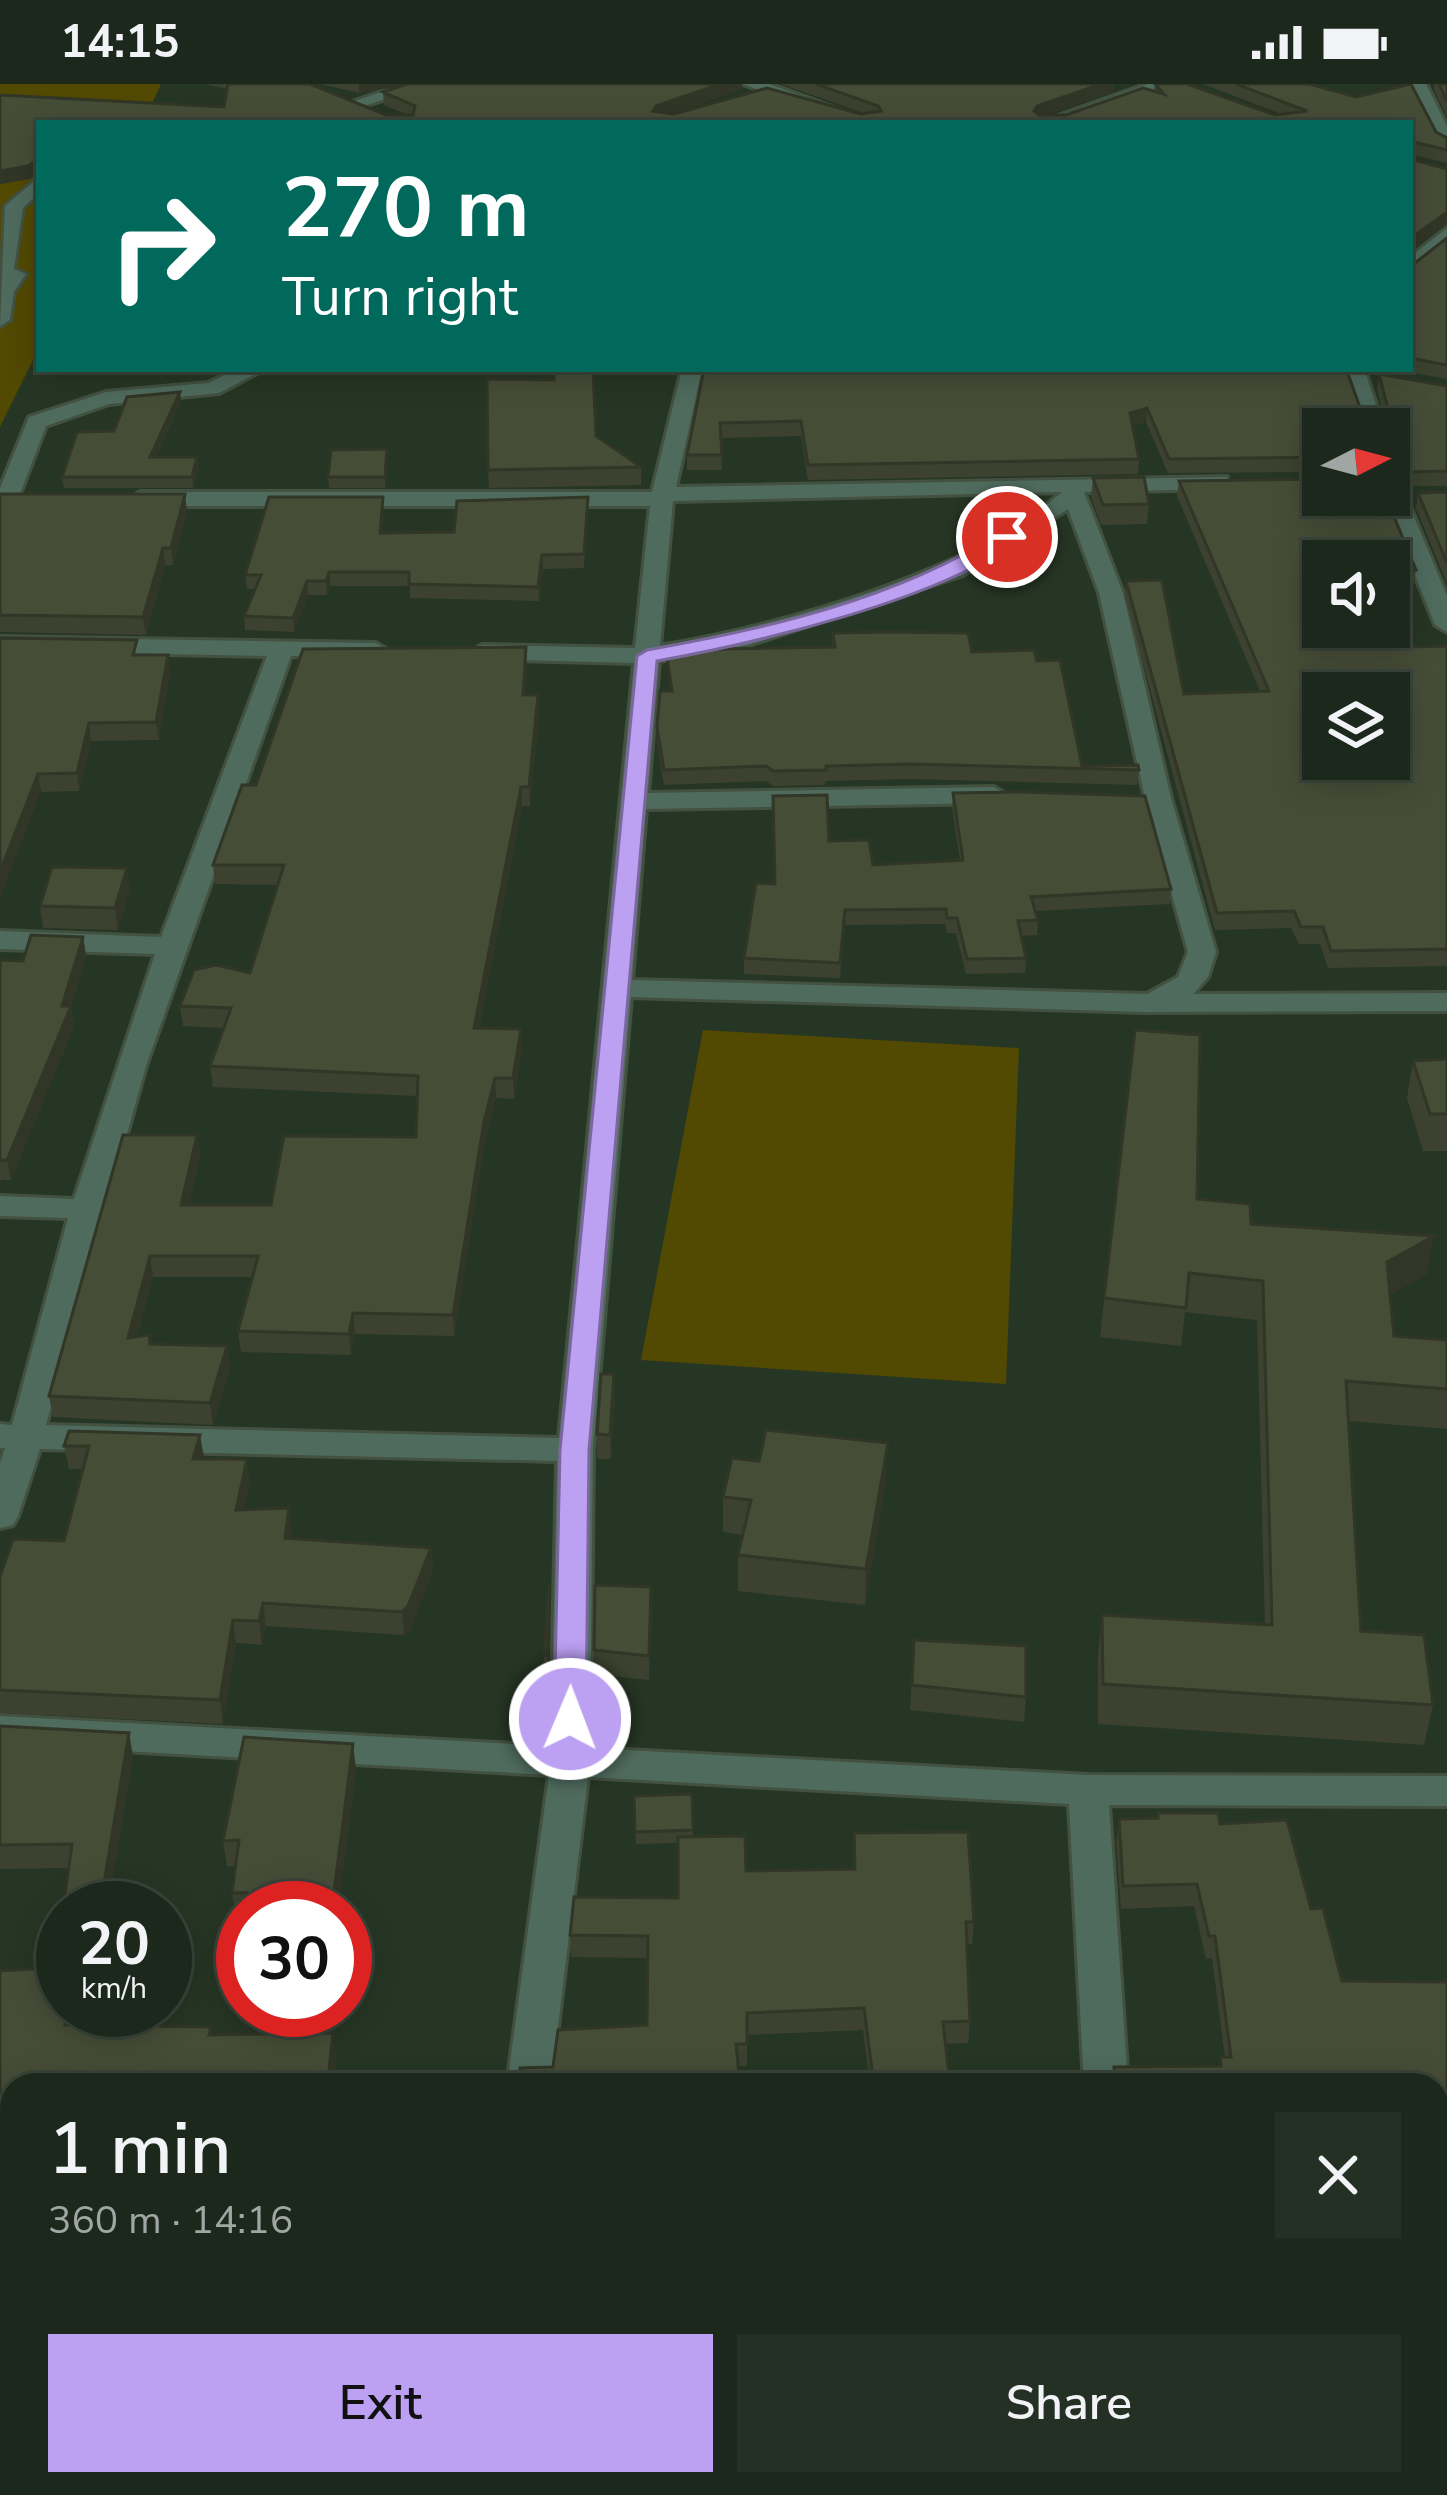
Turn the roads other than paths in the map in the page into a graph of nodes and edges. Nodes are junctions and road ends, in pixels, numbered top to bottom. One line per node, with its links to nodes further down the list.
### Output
1 (423, 84): 5 (street)
2 (1166, 84): 7 (street)
3 (1417, 84): 8 (street)
4 (755, 90): 6 (street)
5 (363, 120)
6 (857, 120)
7 (1056, 120)
8 (1447, 143)
9 (36, 186): 12 (street)
10 (1447, 234): 11 (street)
11 (1421, 261)
12 (0, 320)
13 (250, 372): 23 (street)
14 (692, 372): 22 (street)
15 (1294, 372): 16 (street)
16 (1364, 374): 17 (street)
17 (1370, 408)
18 (1242, 482): 19 (street)
19 (1073, 491): 22 (street); 31 (street); 38 (street)
20 (1410, 493): 21 (street)
21 (1430, 496)
22 (663, 497): 24 (street); 31 (street)
23 (12, 499)
24 (126, 499)
25 (1402, 516): 26 (street)
26 (1447, 625)
27 (0, 644): 28 (street)
28 (282, 647): 29 (street); 35 (street)
29 (396, 650)
30 (465, 652): 31 (street)
31 (647, 656): 33 (street)
32 (1020, 794): 33 (street)
33 (638, 801): 36 (street)
34 (0, 940): 35 (street)
35 (170, 946): 40 (street)
36 (619, 988): 38 (street); 42 (street)
37 (1447, 1002): 38 (street)
38 (1145, 1003)
39 (0, 1206): 40 (street)
40 (86, 1209): 41 (street)
41 (15, 1436): 42 (street); 43 (street)
42 (575, 1450): 45 (street)
43 (0, 1516)
44 (0, 1730): 45 (street)
45 (570, 1764): 46 (street); 48 (street)
46 (1088, 1790): 47 (street); 49 (street)
47 (1447, 1791)
48 (531, 2073)
49 (1105, 2073)

